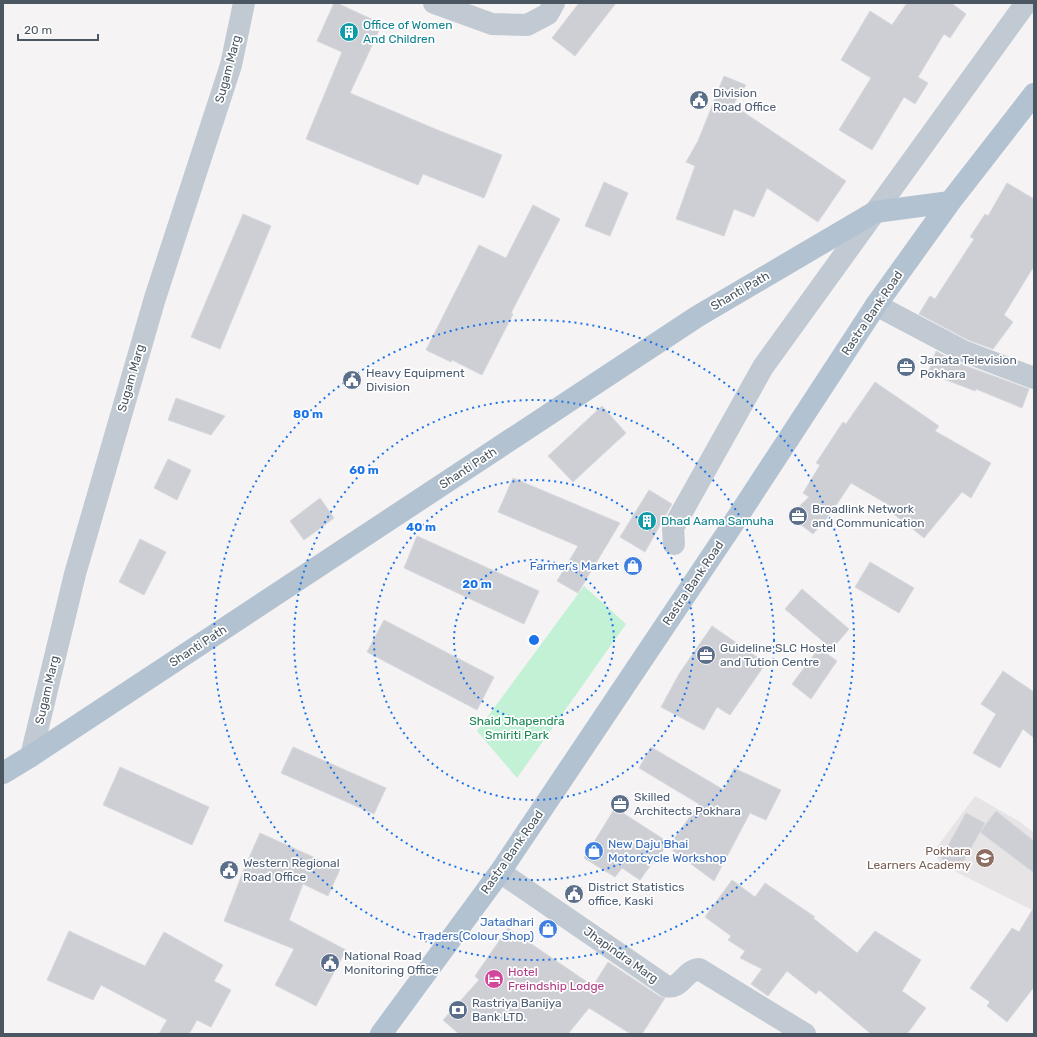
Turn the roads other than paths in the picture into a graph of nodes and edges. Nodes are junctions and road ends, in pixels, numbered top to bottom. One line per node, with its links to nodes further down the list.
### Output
1 (244, 3): 11 (street, Sugam Marg)
2 (434, 3): 3 (street)
3 (554, 3)
4 (1026, 3): 7 (street)
5 (1034, 94): 6 (main road, Rastra Bank Road)
6 (950, 202): 7 (main road, Shanti Path); 8 (main road, Rastra Bank Road)
7 (875, 212): 10 (street); 11 (main road, Shanti Path)
8 (876, 304): 9 (street); 13 (main road, Rastra Bank Road)
9 (1034, 378)
10 (674, 544)
11 (32, 756): 12 (main road, Shanti Path)
12 (3, 773)
13 (500, 872): 14 (main road, Rastra Bank Road); 15 (street, Jhapindra Marg)
14 (381, 1034)
15 (805, 1034)

